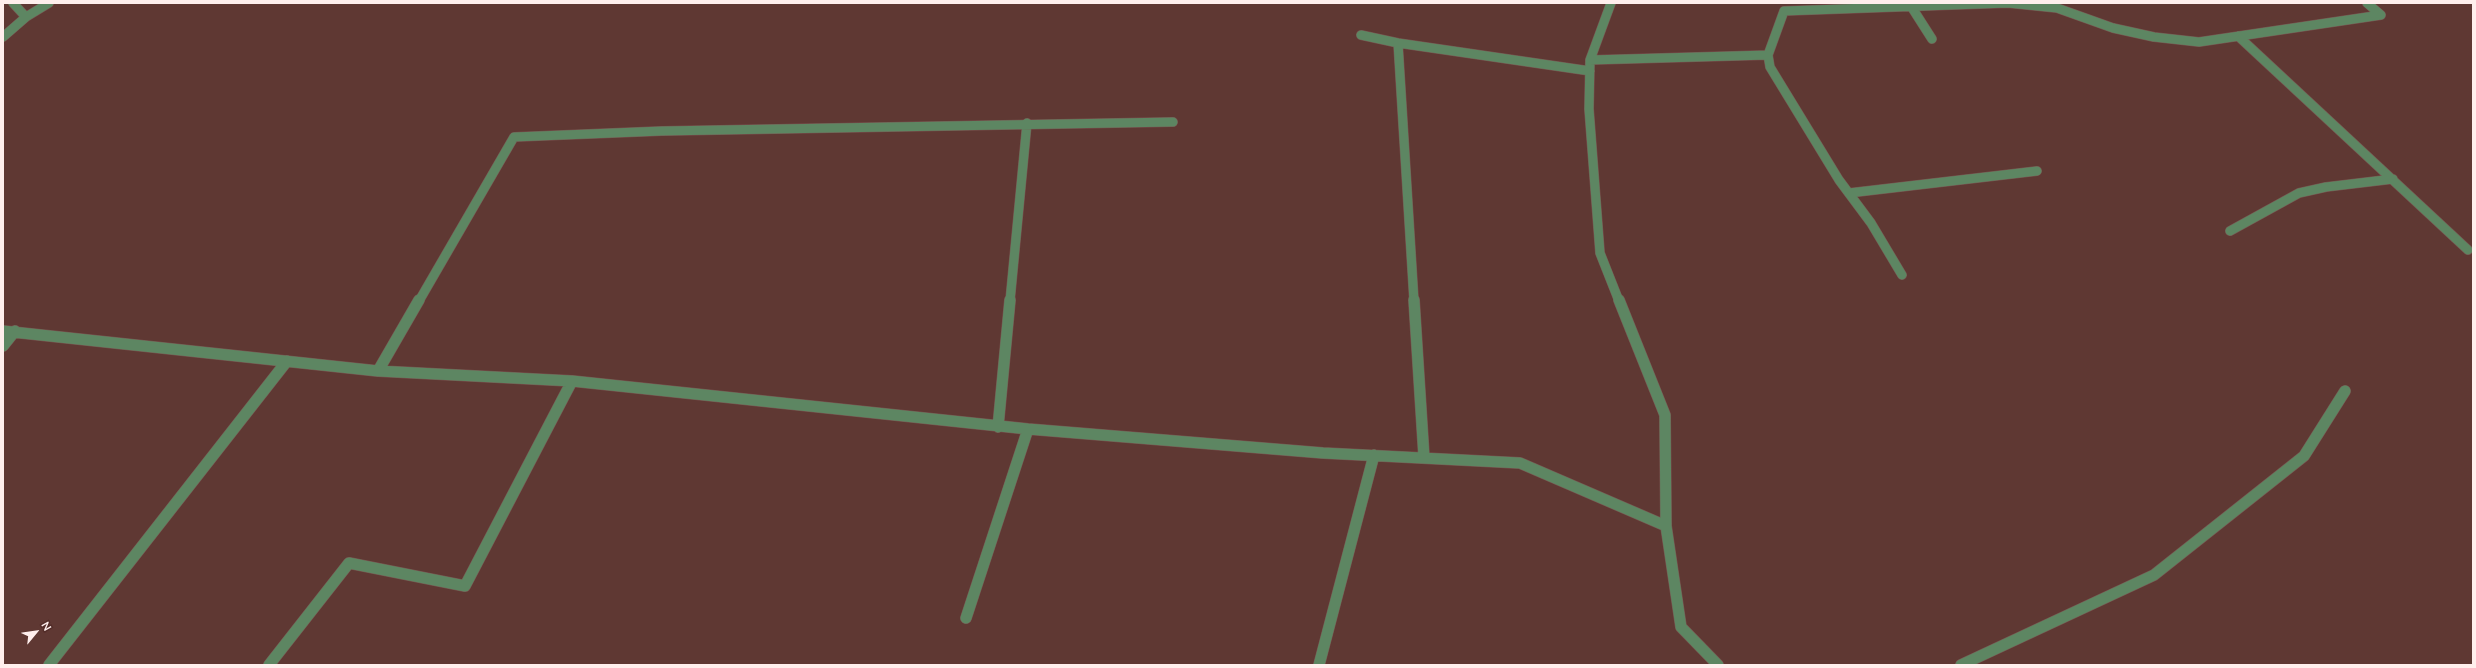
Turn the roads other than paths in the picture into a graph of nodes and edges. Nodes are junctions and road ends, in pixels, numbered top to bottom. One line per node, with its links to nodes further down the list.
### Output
1 (12, 3): 7 (street)
2 (49, 3): 7 (street)
3 (1612, 3): 14 (street)
4 (2367, 3): 9 (street)
5 (1909, 4): 6 (street); 11 (street); 13 (street)
6 (2054, 5): 9 (street)
7 (26, 17): 10 (street)
8 (1360, 35): 12 (street)
9 (2238, 36): 19 (street)
10 (3, 37)
11 (1932, 39)
12 (1398, 43): 15 (street); 34 (street)
13 (1768, 55): 14 (street); 20 (street)
14 (1590, 60): 15 (street)
15 (1590, 71): 35 (street)
16 (1173, 122): 17 (street)
17 (1027, 123): 28 (street); 31 (street)
18 (2037, 171): 20 (street)
19 (2393, 179): 21 (street); 22 (street)
20 (1849, 193): 23 (street)
21 (2230, 231)
22 (2468, 250)
23 (1902, 275)
24 (3, 331): 25 (street)
25 (15, 331): 26 (street); 27 (street)
26 (3, 346)
27 (287, 361): 28 (street); 37 (street)
28 (378, 371): 29 (street)
29 (572, 381): 31 (street); 38 (street)
30 (2345, 391): 41 (street)
31 (998, 426): 32 (street)
32 (1028, 429): 33 (street); 36 (street)
33 (1374, 455): 34 (street); 39 (street)
34 (1424, 458): 35 (street)
35 (1666, 526): 40 (street)
36 (966, 618)
37 (49, 665)
38 (269, 665)
39 (1319, 665)
40 (1718, 665)
41 (1961, 665)

